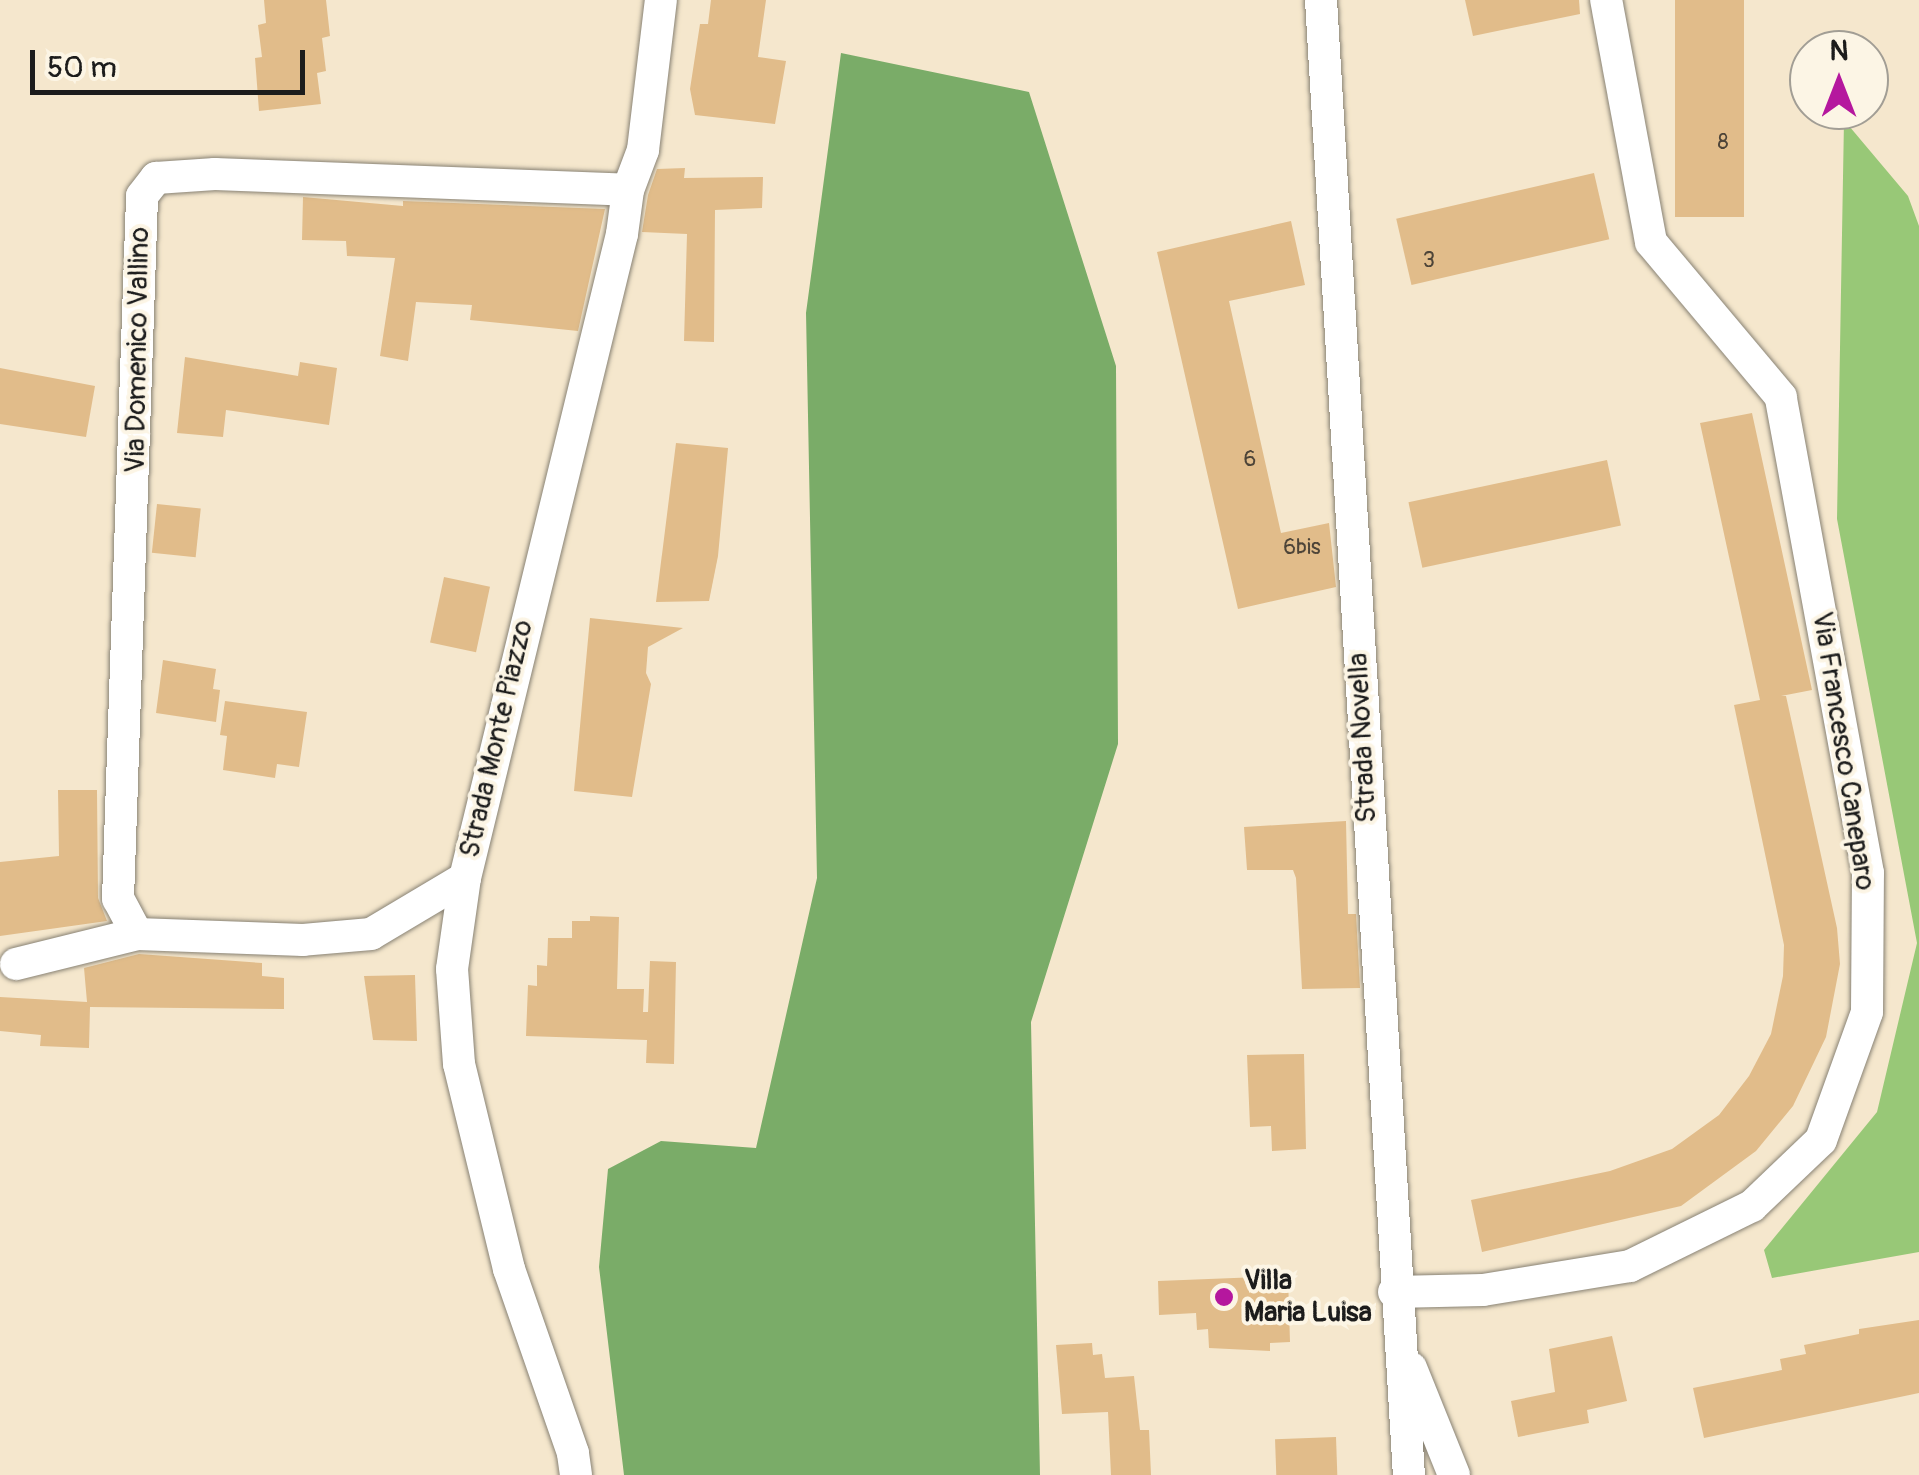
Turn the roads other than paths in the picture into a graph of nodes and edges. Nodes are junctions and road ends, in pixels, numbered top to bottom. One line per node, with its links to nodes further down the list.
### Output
1 (661, 0): 4 (street, Strada Monte Piazzo)
2 (1320, 0): 8 (street, Strada Novella)
3 (1606, 0): 8 (street, Via Francesco Caneparo)
4 (628, 190): 5 (street, Strada Monte Piazzo); 6 (street, Via Domenico Vallino)
5 (465, 878): 6 (street); 10 (street, Strada Monte Piazzo)
6 (138, 934): 7 (street)
7 (16, 964)
8 (1394, 1292): 9 (street, Strada Novella)
9 (1398, 1336): 11 (street, Strada Novella); 12 (street)
10 (576, 1475)
11 (1409, 1475)
12 (1454, 1475)

